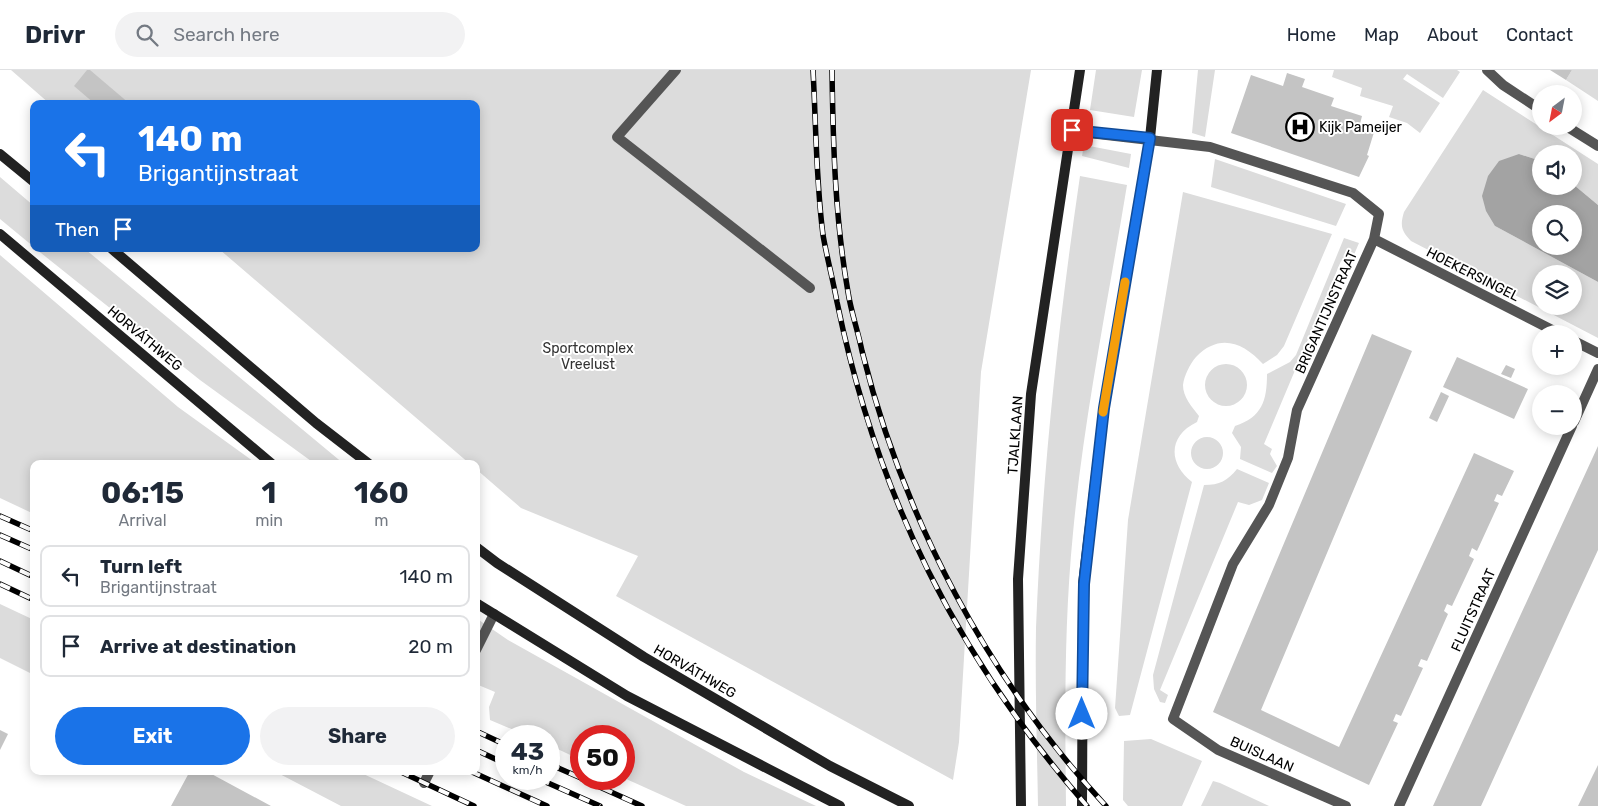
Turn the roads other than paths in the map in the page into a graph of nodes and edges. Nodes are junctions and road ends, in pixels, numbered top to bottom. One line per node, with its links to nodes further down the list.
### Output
1 (676, 70): 15 (street)
2 (1080, 70): 6 (main road, TJALKLAAN)
3 (1157, 70): 8 (main road)
4 (1487, 70): 5 (street)
5 (1532, 104)
6 (1072, 130): 8 (street, BRIGANTIJNSTRAAT); 33 (main road, TJALKLAAN)
7 (1580, 135): 9 (street)
8 (1150, 138): 13 (street, BRIGANTIJNSTRAAT); 34 (main road)
9 (1598, 146)
10 (0, 154): 11 (main road)
11 (30, 179)
12 (0, 234): 22 (main road, HORVÁTHWEG)
13 (1374, 240): 16 (street, HOEKERSINGEL); 28 (street, BRIGANTIJNSTRAAT)
14 (116, 252): 23 (main road)
15 (810, 288)
16 (1542, 325)
17 (1582, 345): 18 (street)
18 (1598, 353)
19 (1598, 369): 20 (street)
20 (1582, 404)
21 (1568, 435): 36 (street, FLUITSTRAAT)
22 (267, 460)
23 (364, 460)
24 (480, 550): 31 (main road, HORVÁTHWEG)
25 (480, 605): 26 (main road)
26 (494, 614): 27 (street); 32 (main road)
27 (480, 642)
28 (1173, 719): 35 (street, BUISLAAN)
29 (428, 775): 30 (street)
30 (424, 783)
31 (907, 805)
32 (840, 806)
33 (1021, 806)
34 (1082, 806)
35 (1346, 806)
36 (1399, 806)

